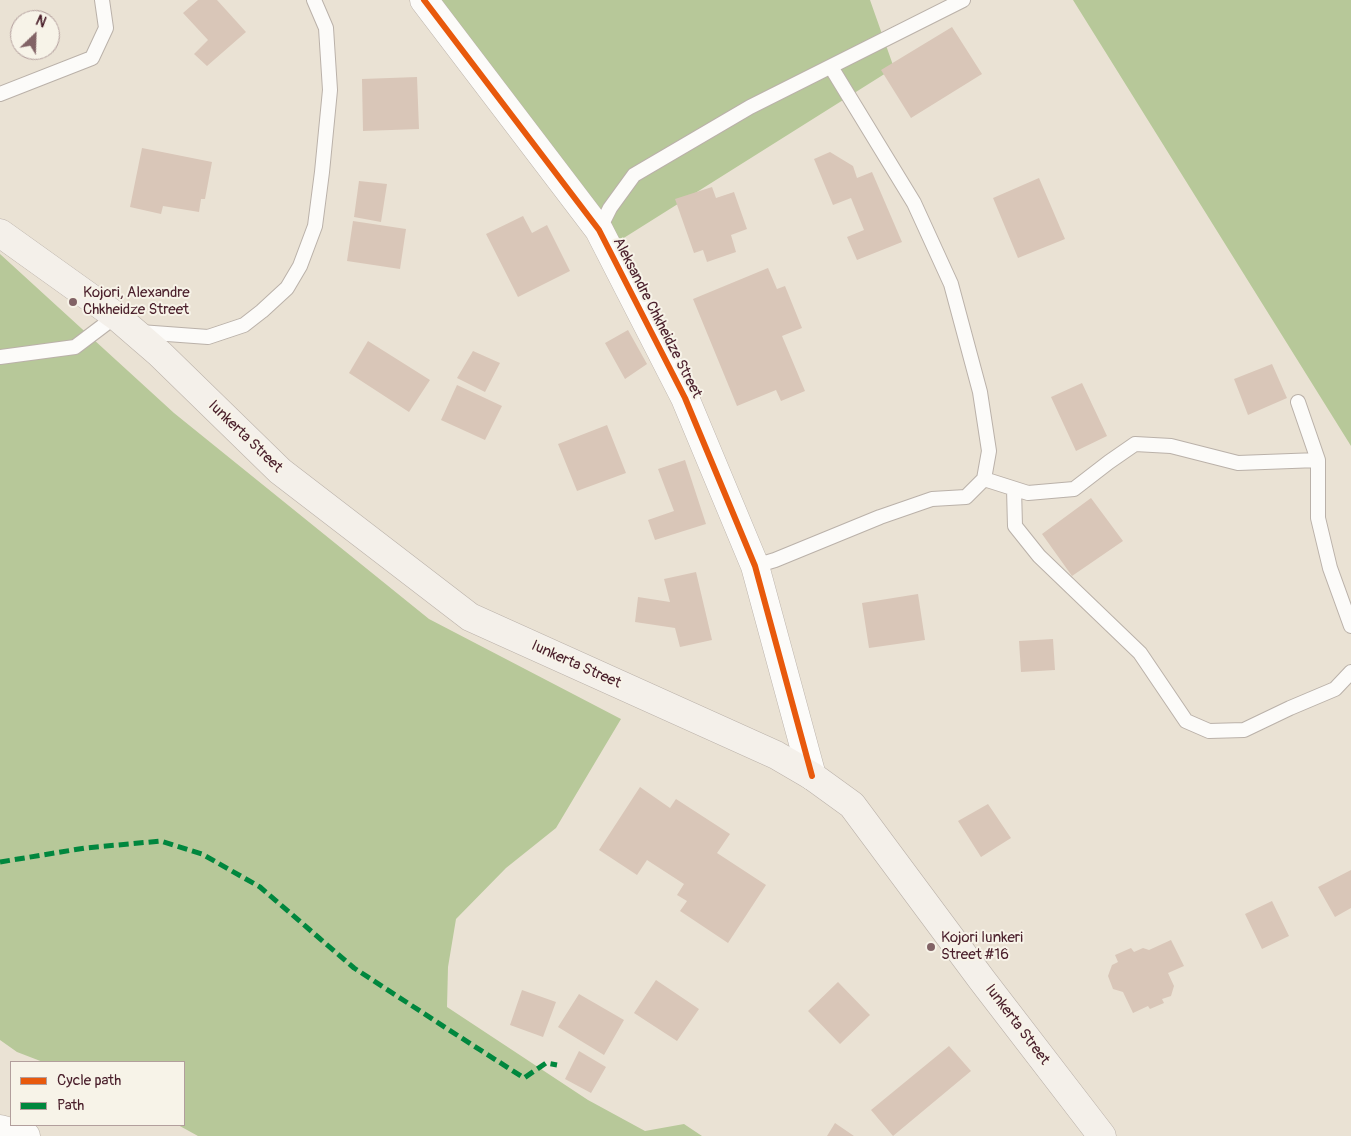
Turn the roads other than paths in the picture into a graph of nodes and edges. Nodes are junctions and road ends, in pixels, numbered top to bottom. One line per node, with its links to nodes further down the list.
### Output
1 (102, 0): 6 (lane)
2 (314, 0): 9 (lane)
3 (424, 0): 7 (street, Aleksandre Chkheidze Street)
4 (957, 2): 5 (lane)
5 (831, 67): 7 (lane); 13 (lane)
6 (0, 94)
7 (599, 230): 15 (street, Aleksandre Chkheidze Street)
8 (0, 233): 9 (main road, Iunkerta Street)
9 (125, 324): 10 (lane); 18 (main road, Iunkerta Street)
10 (0, 357)
11 (1298, 402): 12 (lane)
12 (1318, 460): 14 (lane); 16 (lane)
13 (984, 479): 14 (lane); 15 (lane)
14 (1014, 489): 17 (lane)
15 (755, 566): 18 (street, Aleksandre Chkheidze Street)
16 (1351, 626)
17 (1351, 672)
18 (812, 776): 21 (main road, Iunkerta Street)
19 (0, 1129): 20 (street)
20 (26, 1136)
21 (1102, 1136)

